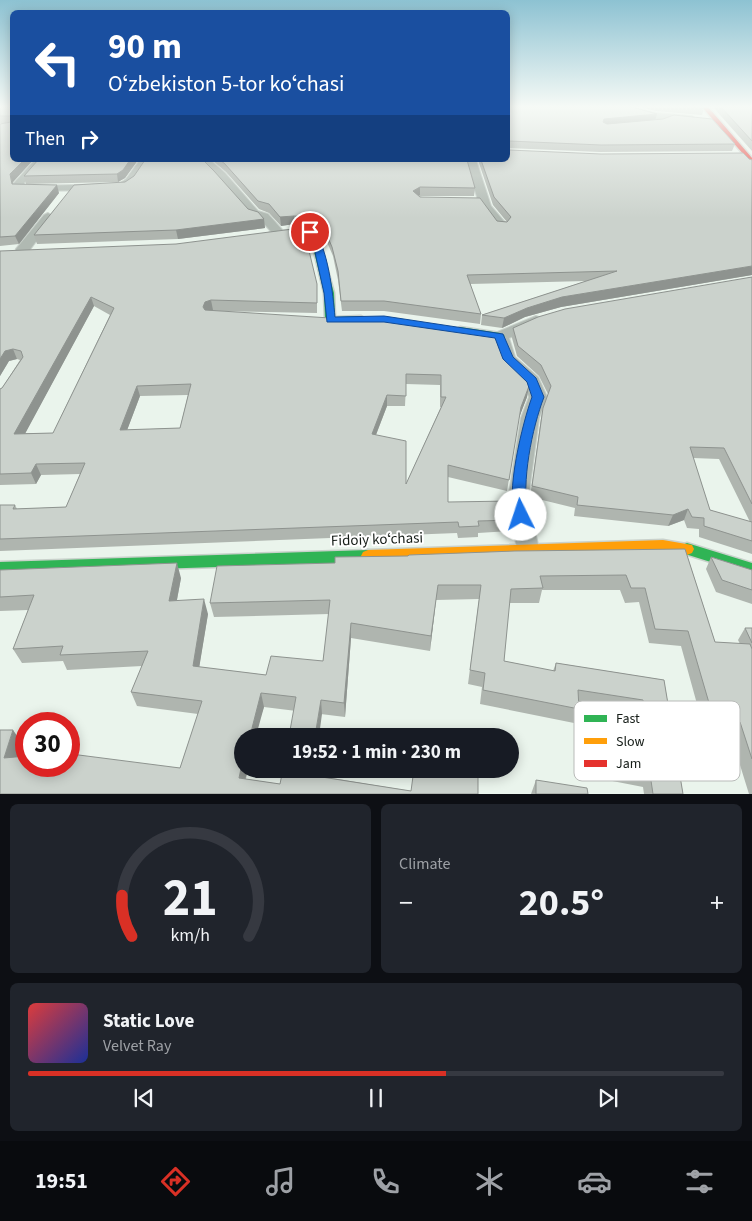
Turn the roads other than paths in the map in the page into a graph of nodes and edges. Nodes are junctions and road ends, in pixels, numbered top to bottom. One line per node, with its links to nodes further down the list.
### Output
1 (734, 144): 2 (street)
2 (745, 158)
3 (38, 162): 7 (street)
4 (144, 162): 7 (street)
5 (206, 162): 9 (street)
6 (471, 162): 8 (street)
7 (64, 198): 12 (street)
8 (502, 226)
9 (279, 233): 10 (street); 17 (street)
10 (262, 236)
11 (7, 252): 12 (street)
12 (20, 252): 13 (street)
13 (40, 252)
14 (549, 316): 19 (street)
15 (311, 319): 17 (street)
16 (375, 319): 17 (street)
17 (330, 320)
18 (453, 329): 19 (street)
19 (500, 336): 20 (street)
20 (528, 549): 21 (street, Fidoiy koʻchasi); 22 (street, Fidoiy koʻchasi)
21 (0, 568)
22 (752, 569)

